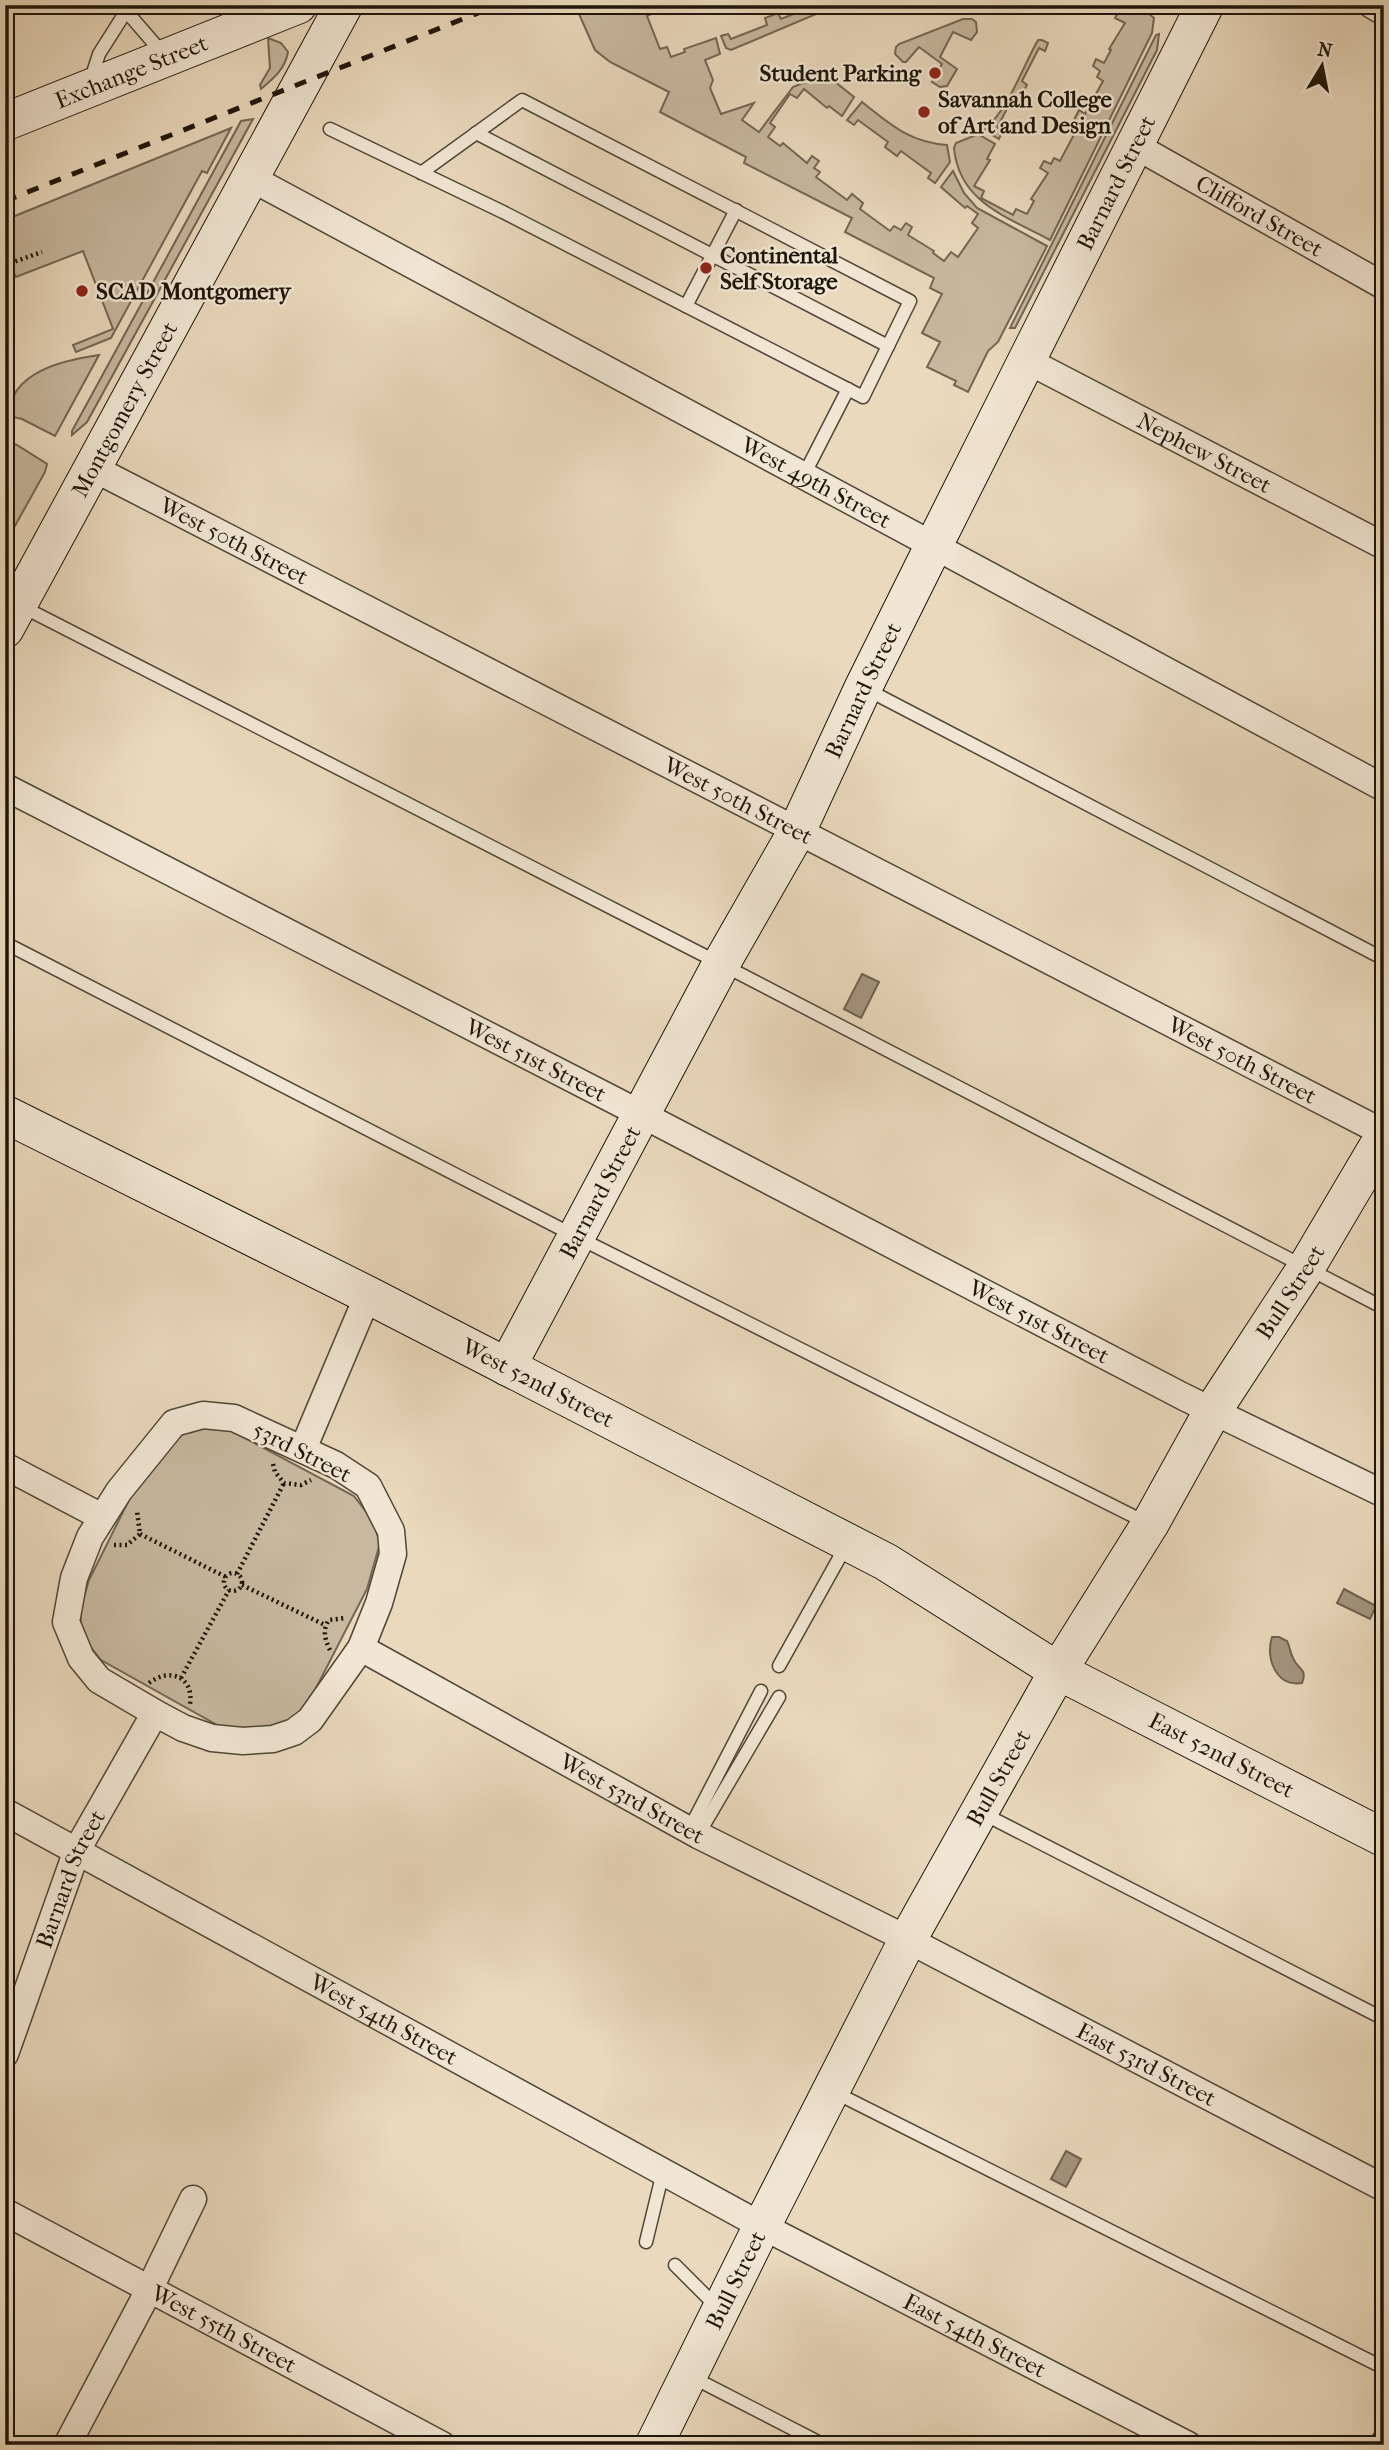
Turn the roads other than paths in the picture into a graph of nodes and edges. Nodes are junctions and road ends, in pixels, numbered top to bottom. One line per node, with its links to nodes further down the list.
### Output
1 (298, 5): 7 (street, Exchange Street)
2 (344, 5): 14 (street, Montgomery Street)
3 (1205, 5): 12 (street, Barnard Street)
4 (1371, 5): 6 (street)
5 (128, 8): 7 (lane); 8 (lane)
6 (1384, 12)
7 (167, 58): 8 (street, Exchange Street)
8 (88, 89): 9 (street, Exchange Street)
9 (5, 122)
10 (330, 129): 13 (lane)
11 (476, 133): 13 (lane); 15 (lane); 16 (lane)
12 (1134, 145): 17 (street, Clifford Street); 20 (street, Barnard Street)
13 (421, 173): 18 (lane)
14 (250, 177): 22 (street, Montgomery Street); 23 (street, West 49th Street)
15 (736, 210): 16 (lane); 19 (lane)
16 (712, 256): 18 (lane); 19 (lane)
17 (1384, 286)
18 (686, 306): 21 (lane)
19 (888, 345): 21 (lane)
20 (1026, 360): 24 (street, Barnard Street); 25 (street, Nephew Street)
21 (848, 389): 23 (lane)
22 (91, 467): 26 (street, Montgomery Street); 30 (street, West 50th Street)
23 (804, 475): 24 (street, West 49th Street)
24 (934, 545): 27 (street, Barnard Street); 29 (street, West 49th Street)
25 (1384, 546)
26 (11, 617): 33 (lane)
27 (863, 688): 30 (street, Barnard Street); 32 (lane)
28 (5, 788): 35 (street, West 51st Street)
29 (1384, 788)
30 (797, 831): 33 (street, Barnard Street); 36 (street, West 50th Street)
31 (5, 943): 37 (lane)
32 (1384, 959)
33 (721, 964): 35 (street, Barnard Street); 38 (lane)
34 (5, 1114): 39 (street, West 52nd Street)
35 (641, 1114): 37 (street, Barnard Street); 42 (street, West 51st Street)
36 (1384, 1135): 38 (street, Bull Street)
37 (577, 1237): 41 (street, Barnard Street); 47 (lane)
38 (1306, 1268): 40 (lane); 42 (street, Bull Street)
39 (368, 1295): 41 (street, West 52nd Street); 43 (street)
40 (1384, 1308)
41 (507, 1367): 48 (street, West 52nd Street)
42 (1212, 1412): 45 (street, West 51st Street); 47 (street, Bull Street)
43 (303, 1449): 46 (street, 53rd Street); 49 (street, 53rd Street)
44 (5, 1466): 46 (street)
45 (1384, 1494)
46 (102, 1517): 54 (street, 53rd Street)
47 (1150, 1524): 51 (street, Bull Street)
48 (848, 1543): 50 (lane); 51 (street, West 52nd Street)
49 (361, 1648): 54 (street, 53rd Street); 57 (street, West 53rd Street)
50 (779, 1666)
51 (1058, 1671): 55 (street, Bull Street); 58 (street, East 52nd Street)
52 (761, 1691): 57 (lane)
53 (779, 1697): 57 (lane)
54 (155, 1713): 59 (street, Barnard Street)
55 (979, 1811): 60 (street, Bull Street); 61 (lane)
56 (5, 1812): 59 (street, West 54th Street)
57 (694, 1833): 60 (street, West 53rd Street)
58 (1384, 1838)
59 (78, 1850): 62 (street, Barnard Street); 64 (street, West 54th Street)
60 (908, 1939): 63 (street, Bull Street); 65 (street, East 53rd Street)
61 (1384, 2019)
62 (5, 2054)
63 (831, 2090): 68 (street, Bull Street); 73 (lane)
64 (663, 2172): 68 (street, West 54th Street); 69 (lane)
65 (1384, 2188)
66 (193, 2199): 71 (street)
67 (5, 2212): 71 (street, West 55th Street)
68 (762, 2226): 72 (street, Bull Street); 79 (street, East 54th Street)
69 (646, 2242)
70 (675, 2265): 72 (lane)
71 (149, 2290): 75 (street); 76 (street, West 55th Street)
72 (720, 2310): 74 (street, Bull Street)
73 (1384, 2368)
74 (688, 2375): 77 (street, Bull Street); 78 (lane)
75 (67, 2445)
76 (442, 2445)
77 (654, 2445)
78 (824, 2445)
79 (1188, 2445)

